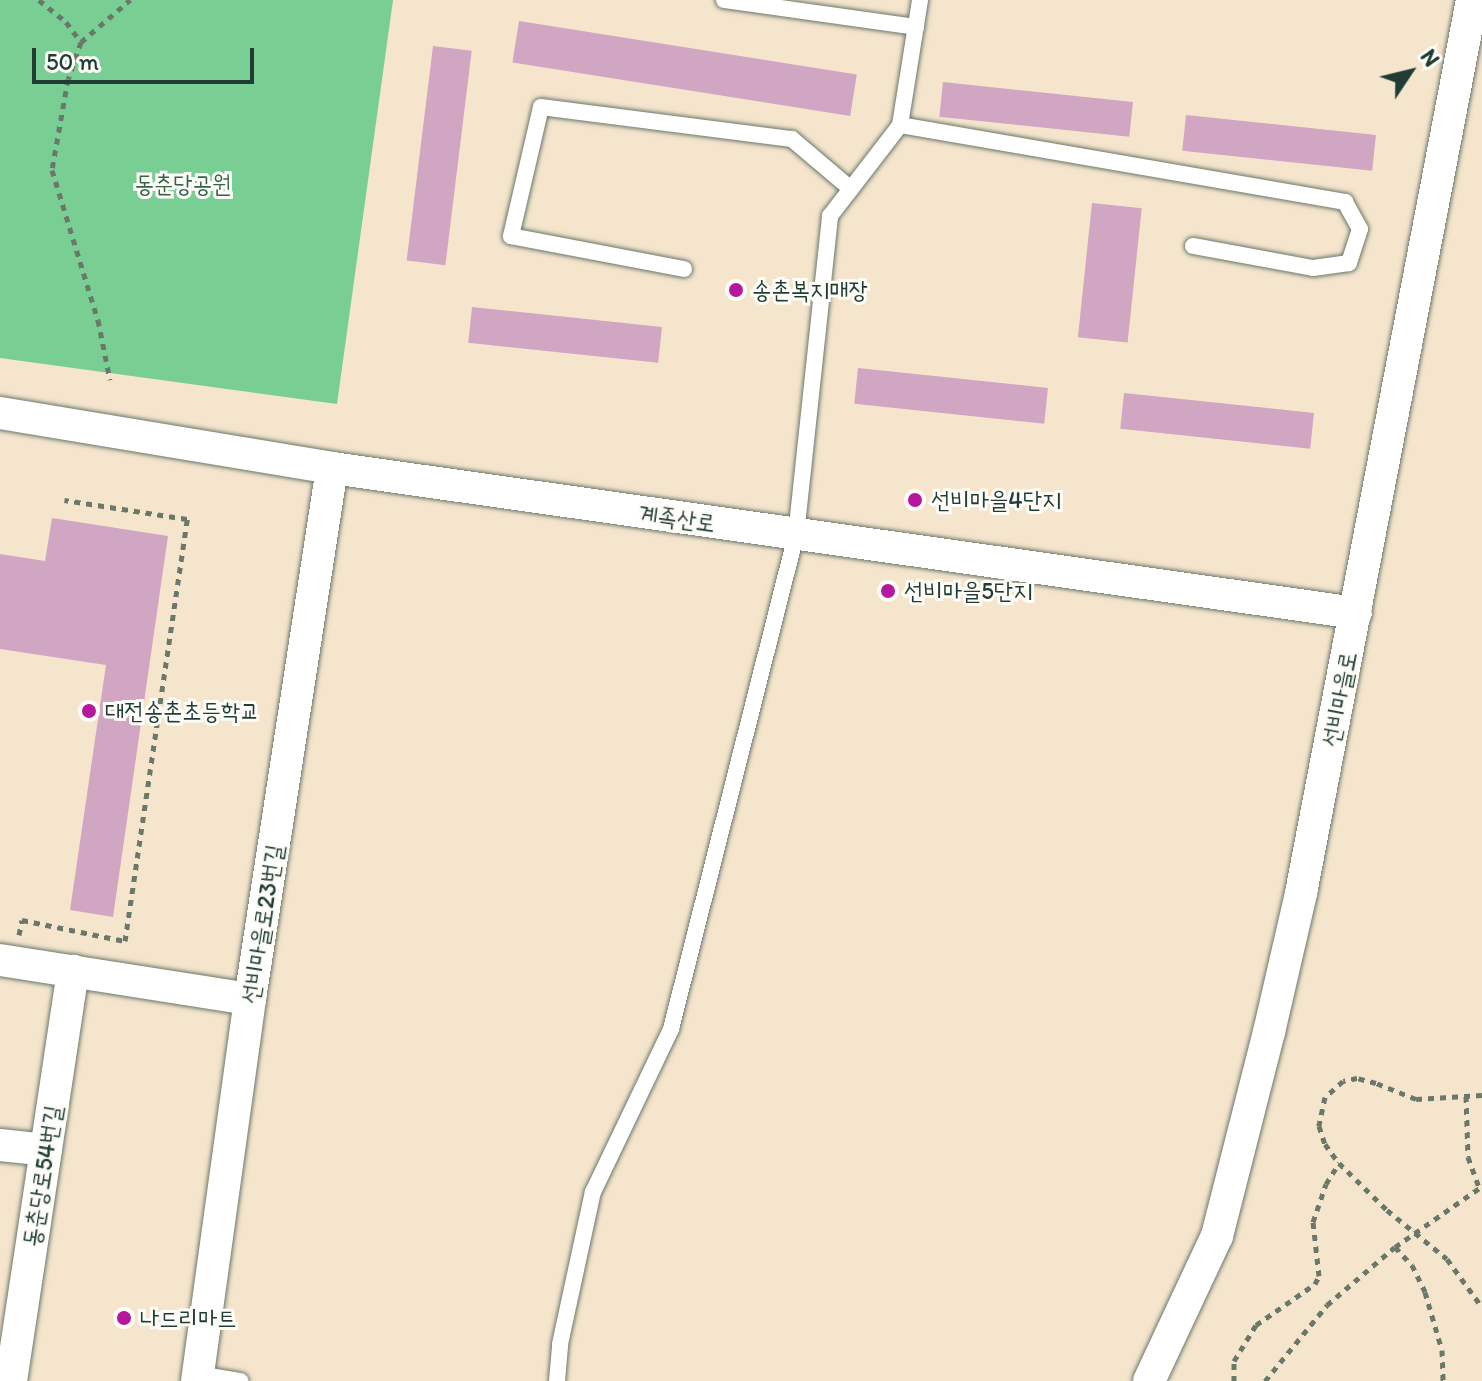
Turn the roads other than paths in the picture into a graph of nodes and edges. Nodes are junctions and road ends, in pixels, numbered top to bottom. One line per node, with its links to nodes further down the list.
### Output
1 (724, 0): 4 (lane)
2 (920, 0): 4 (lane)
3 (1472, 0): 12 (street, 선비마을로)
4 (916, 27): 5 (lane)
5 (900, 125): 6 (lane); 7 (lane)
6 (851, 189): 8 (lane); 11 (lane)
7 (1193, 246)
8 (684, 269)
9 (0, 413): 10 (street, 계족산로)
10 (332, 468): 11 (street, 계족산로); 15 (street, 선비마을로23번길)
11 (796, 535): 12 (street, 계족산로); 22 (lane)
12 (1356, 613): 23 (street, 선비마을로)
13 (7, 961): 14 (street)
14 (73, 971): 15 (street); 17 (street, 동춘당로54번길)
15 (250, 999): 19 (street, 선비마을로23번길)
16 (0, 1145): 17 (street)
17 (46, 1150): 18 (street, 동춘당로54번길)
18 (11, 1302): 20 (street, 동춘당로54번길)
19 (198, 1378): 21 (lane)
20 (11, 1381)
21 (240, 1381)
22 (557, 1381)
23 (1149, 1381)

